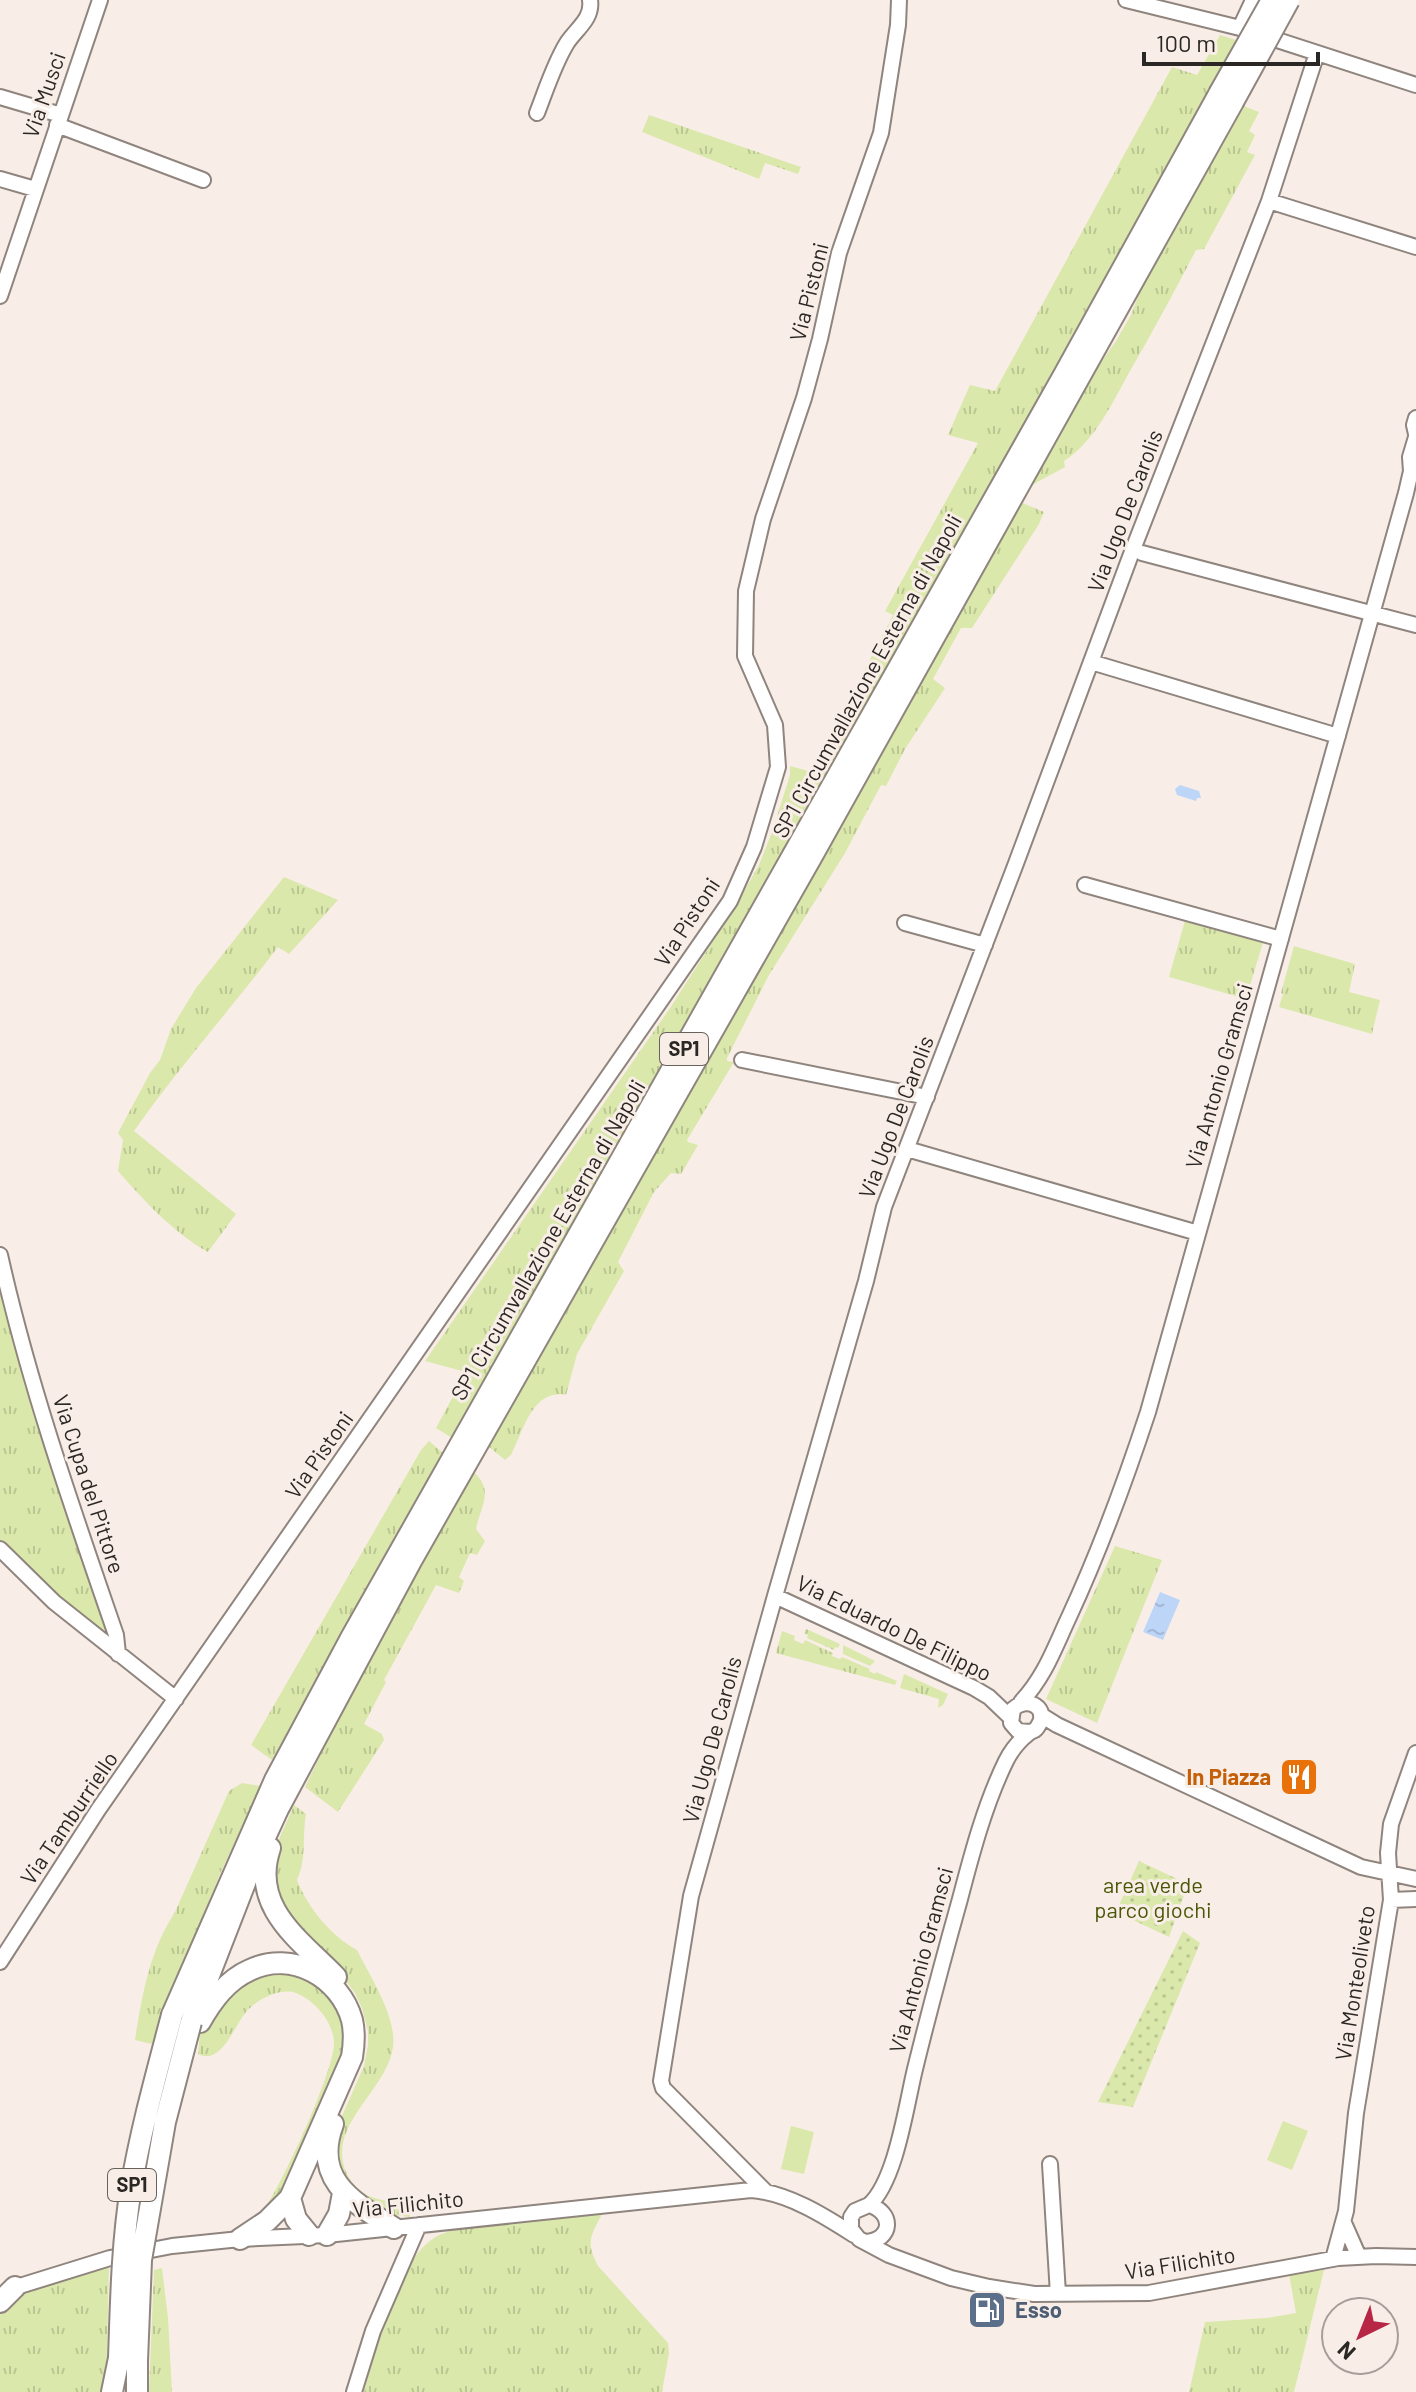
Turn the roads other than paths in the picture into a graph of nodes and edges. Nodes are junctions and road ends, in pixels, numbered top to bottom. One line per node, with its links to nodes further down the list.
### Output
1 (100, 0): 14 (street, Via Musci)
2 (590, 0): 13 (street)
3 (899, 0): 42 (street, Via Pistoni)
4 (1126, 0): 8 (street)
5 (1253, 0): 8 (street)
6 (1272, 0): 12 (highway, SP1 Circumvallazione Esterna di Napoli / SP1, bridge)
7 (1289, 0): 12 (highway, SP1 Circumvallazione Esterna di Napoli / SP1, bridge)
8 (1240, 28): 9 (street)
9 (1317, 53): 10 (street); 18 (street, Via Ugo De Carolis)
10 (1416, 85)
11 (0, 97): 14 (street)
12 (1226, 98): 48 (highway, SP1 Circumvallazione Esterna di Napoli / SP1); 54 (highway, SP1 Circumvallazione Esterna di Napoli / SP1)
13 (537, 113)
14 (59, 120): 16 (street); 17 (street, Via Musci)
15 (0, 179): 17 (street)
16 (203, 180)
17 (35, 189): 20 (street, Via Musci)
18 (1269, 201): 19 (street); 27 (street, Via Ugo De Carolis)
19 (1416, 247)
20 (0, 296)
21 (1416, 418): 22 (street, Via Antonio Gramsci)
22 (1416, 435): 23 (street, Via Antonio Gramsci)
23 (1413, 467): 25 (street, Via Antonio Gramsci)
24 (1142, 553): 25 (street)
25 (1372, 613): 26 (street); 28 (street, Via Antonio Gramsci)
26 (1416, 625)
27 (1091, 662): 28 (street); 32 (street, Via Ugo De Carolis)
28 (1338, 736): 31 (street, Via Antonio Gramsci)
29 (1085, 885): 31 (street)
30 (905, 923): 32 (street)
31 (1281, 939): 36 (street, Via Antonio Gramsci)
32 (985, 945): 34 (street, Via Ugo De Carolis)
33 (742, 1060): 34 (street)
34 (927, 1097): 35 (street, Via Ugo De Carolis)
35 (907, 1149): 36 (street); 39 (street, Via Ugo De Carolis)
36 (1198, 1233): 41 (street, Via Antonio Gramsci)
37 (0, 1255): 40 (street, Via Cupa del Pittore)
38 (0, 1549): 40 (street)
39 (775, 1596): 43 (street, Via Eduardo De Filippo); 57 (street, Via Ugo De Carolis)
40 (118, 1654): 42 (street)
41 (1039, 1682): 43 (street, Via Antonio Gramsci); 44 (street, Via Antonio Gramsci)
42 (176, 1699): 53 (street, Via Tamburriello)
43 (1015, 1712): 44 (street); 44 (street); 46 (street, Via Antonio Gramsci)
44 (1037, 1720): 46 (street, Via Antonio Gramsci); 49 (street)
45 (1416, 1753): 47 (street, Via Monteoliveto)
46 (1007, 1758): 56 (street, Via Antonio Gramsci)
47 (1413, 1769): 49 (street, Via Monteoliveto)
48 (278, 1809): 54 (highway, SP1 Circumvallazione Esterna di Napoli / SP1); 58 (highway)
49 (1391, 1874): 50 (street); 52 (street, Via Monteoliveto)
50 (1416, 1879)
51 (1416, 1899): 52 (street)
52 (1391, 1900): 63 (street, Via Monteoliveto)
53 (0, 1962)
54 (186, 2024): 59 (highway); 77 (highway, SP1 Circumvallazione Esterna di Napoli / SP1, bridge); 77 (highway, SP1 Circumvallazione Esterna di Napoli / SP1, bridge)
55 (1050, 2164): 75 (street)
56 (887, 2176): 60 (street, Via Antonio Gramsci); 62 (street, Via Antonio Gramsci)
57 (766, 2192): 61 (street, Via Filichito); 64 (street, Via Filichito)
58 (343, 2193): 65 (highway); 67 (highway)
59 (290, 2198): 67 (highway); 68 (highway)
60 (862, 2208): 61 (street, Via Filichito); 62 (street); 69 (street)
61 (820, 2214): 69 (street, Via Filichito)
62 (886, 2217): 66 (street)
63 (1344, 2223): 70 (street); 72 (street, Via Monteoliveto)
64 (419, 2225): 65 (street, Via Filichito); 81 (street)
65 (394, 2228): 67 (street, Via Filichito)
66 (884, 2233): 69 (street); 73 (street, Via Filichito)
67 (318, 2235): 68 (street, Via Filichito)
68 (240, 2239): 74 (street, Via Filichito)
69 (860, 2239): 73 (street, Via Filichito)
70 (1359, 2257): 71 (street, Via Filichito); 72 (street, Via Filichito)
71 (1416, 2257)
72 (1333, 2259): 75 (street, Via Filichito)
73 (906, 2260): 75 (street, Via Filichito)
74 (7, 2289): 76 (highway)
75 (1058, 2294)
76 (0, 2302)
77 (128, 2360): 78 (highway, SP1); 79 (highway, SP1 Circumvallazione Esterna di Napoli / SP1); 80 (highway, SP1 Circumvallazione Esterna di Napoli / SP1)
78 (112, 2392)
79 (122, 2392)
80 (137, 2392)
81 (354, 2392)

